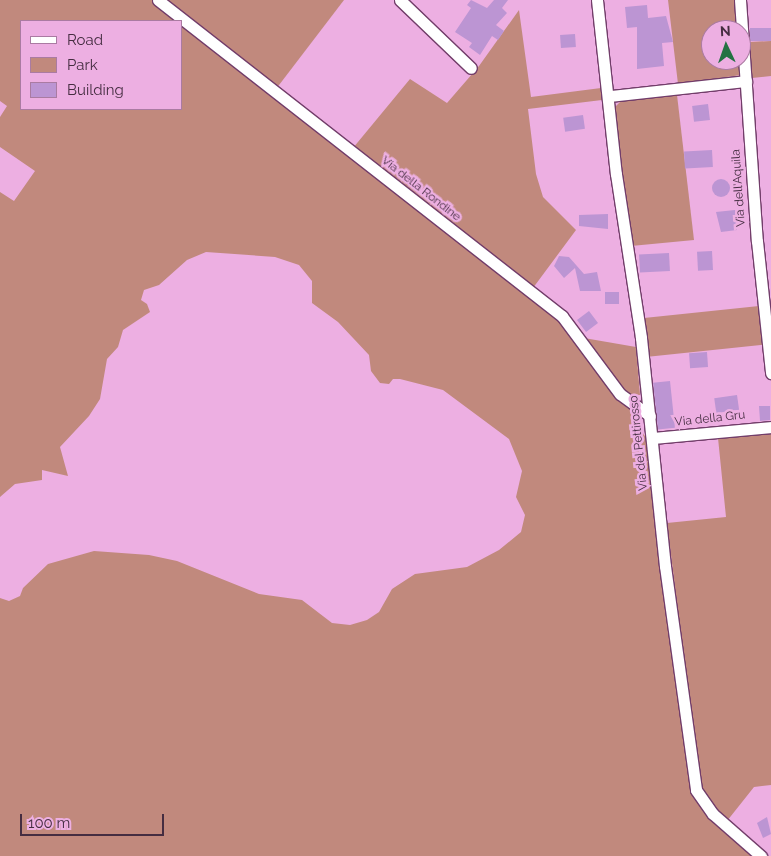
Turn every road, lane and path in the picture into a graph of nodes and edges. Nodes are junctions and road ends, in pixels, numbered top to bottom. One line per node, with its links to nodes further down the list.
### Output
1 (158, 0): 9 (street, Via della Rondine)
2 (400, 0): 5 (street)
3 (597, 0): 7 (street, Via del Pettirosso)
4 (740, 0): 6 (street, Via dell'Aquila)
5 (471, 68)
6 (746, 81): 7 (street); 8 (street, Via dell'Aquila)
7 (610, 96): 9 (street, Via del Pettirosso)
8 (771, 373)
9 (650, 416): 11 (street, Via del Pettirosso)
10 (771, 427): 11 (street, Via della Gru)
11 (653, 438): 12 (street, Via del Pettirosso)
12 (761, 856)

